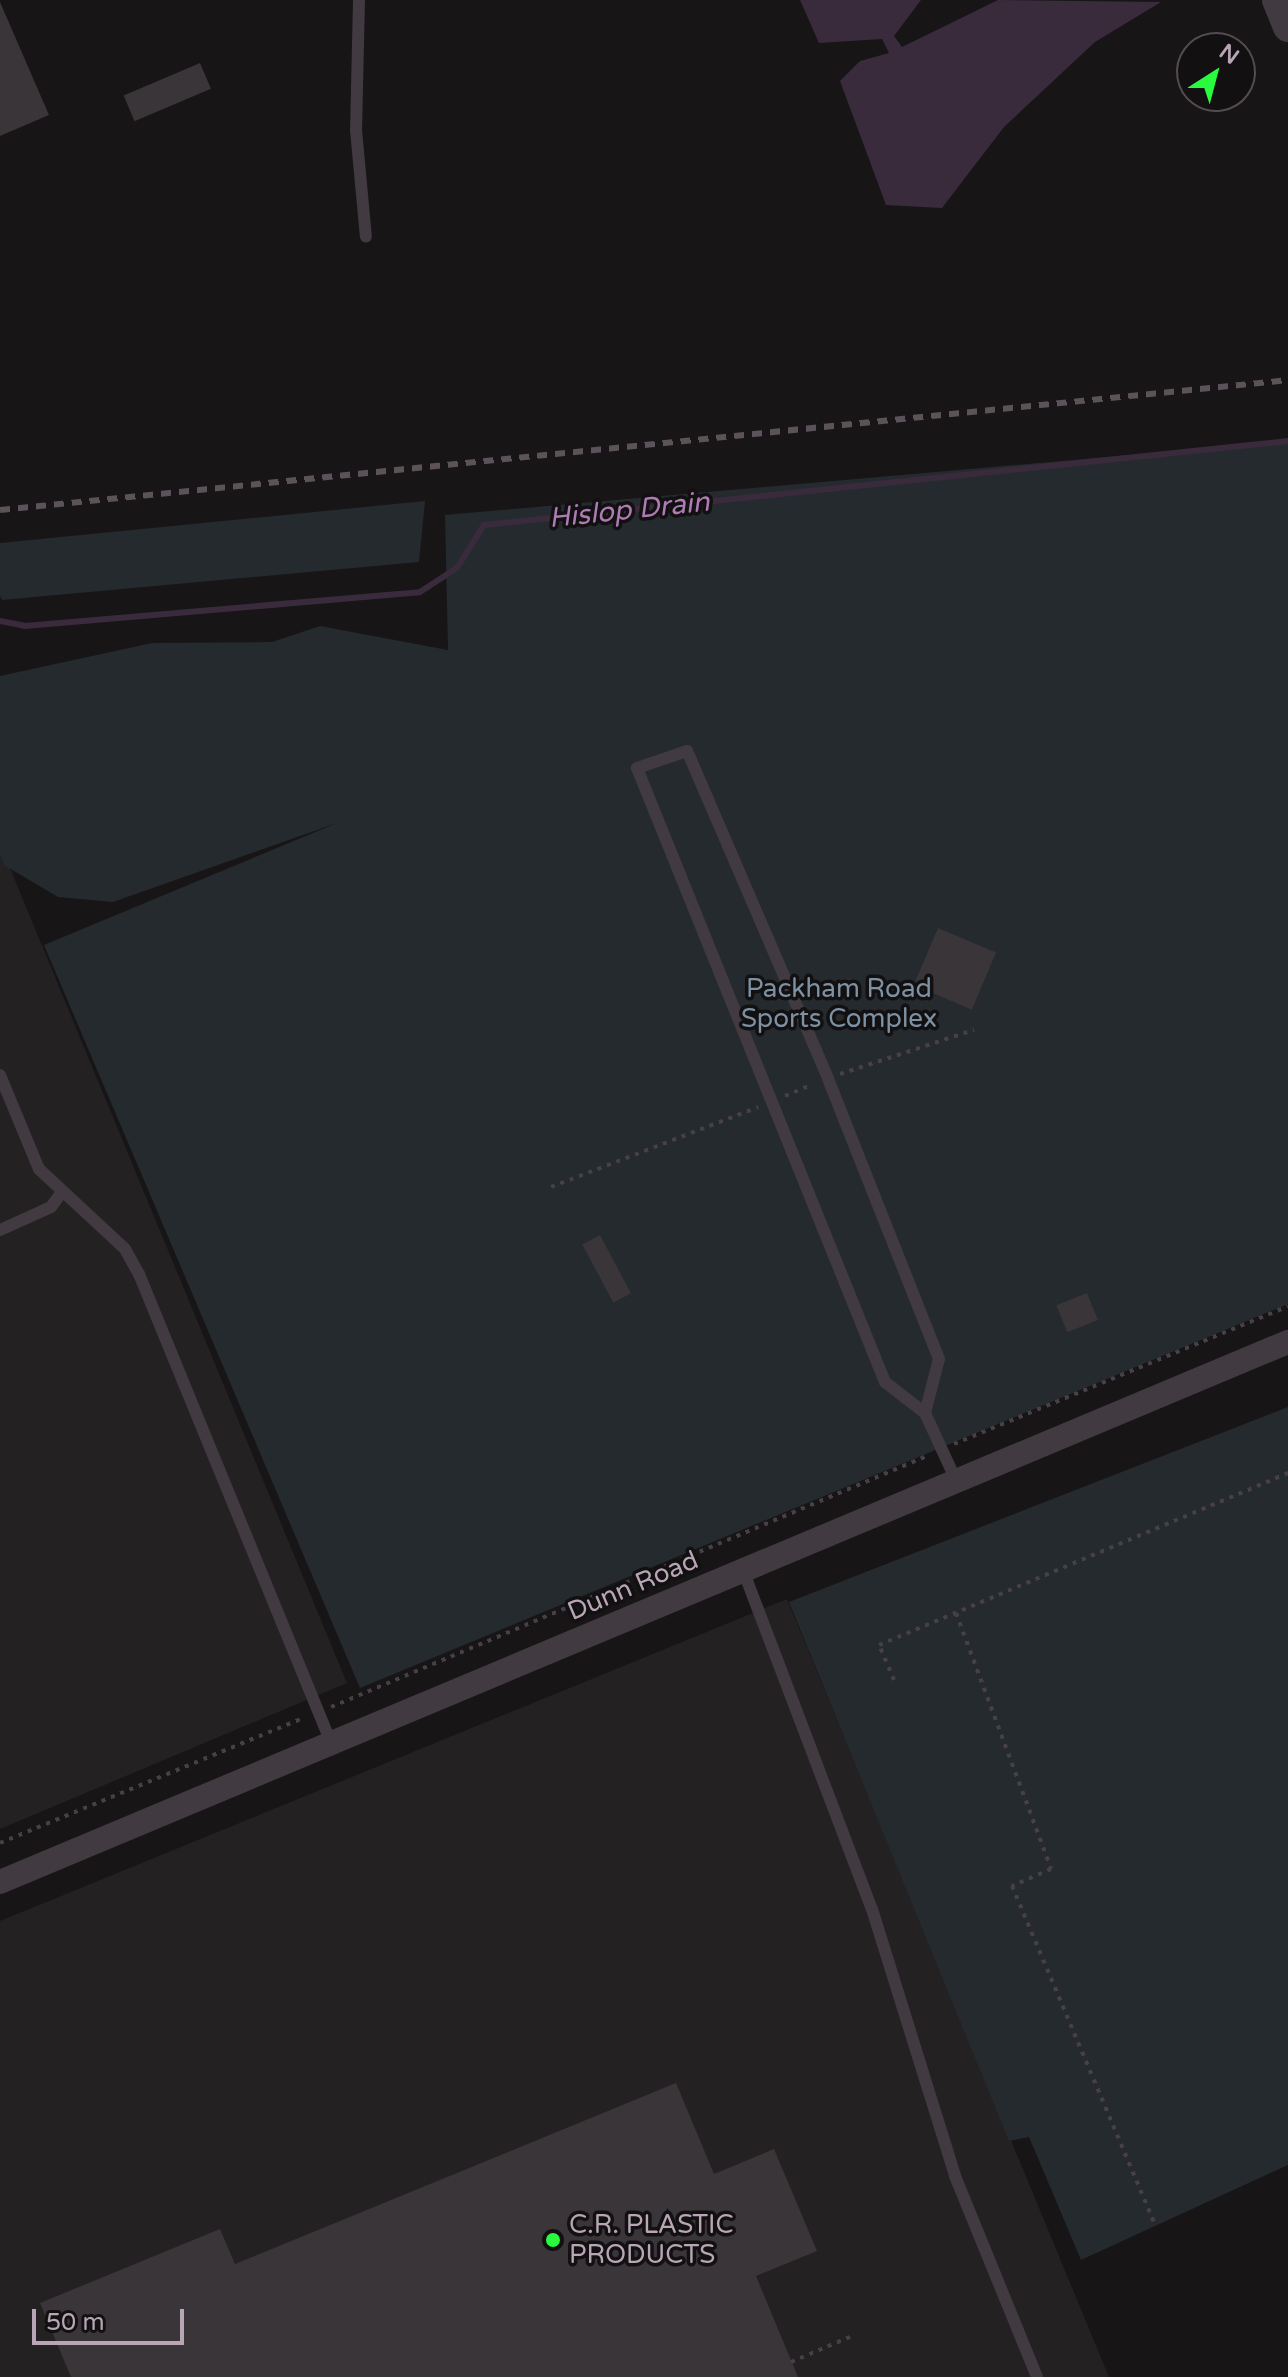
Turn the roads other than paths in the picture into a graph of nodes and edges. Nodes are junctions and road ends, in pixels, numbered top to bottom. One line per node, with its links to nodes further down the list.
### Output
1 (359, 0): 4 (lane)
2 (1277, 0): 3 (street)
3 (1288, 27)
4 (366, 237)
5 (0, 1075): 6 (lane)
6 (62, 1192): 7 (lane); 12 (lane)
7 (0, 1230)
8 (1288, 1342): 10 (street, Dunn Road)
9 (925, 1413): 9 (lane); 10 (lane)
10 (956, 1480): 11 (street, Dunn Road)
11 (743, 1570): 12 (street, Dunn Road); 14 (lane)
12 (332, 1745): 13 (street, Dunn Road)
13 (0, 1882)
14 (1037, 2377)

